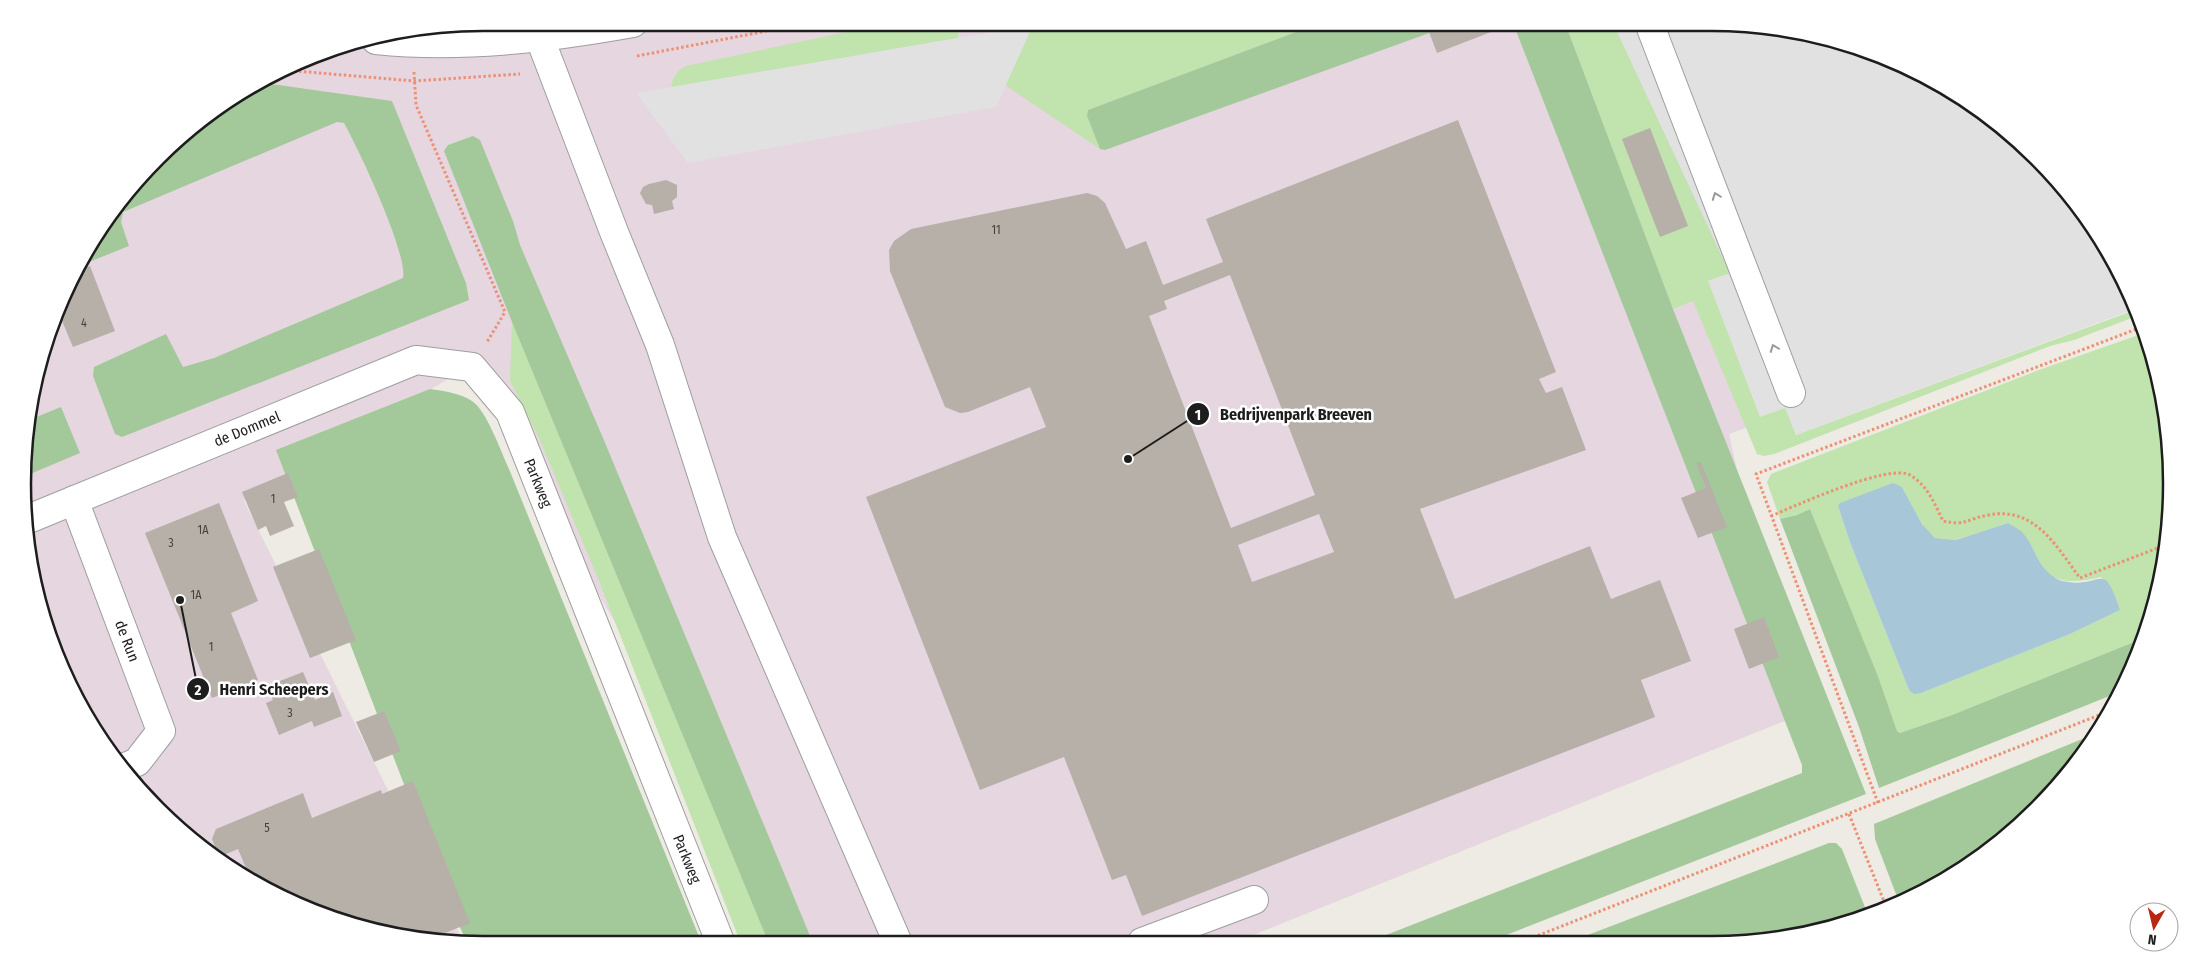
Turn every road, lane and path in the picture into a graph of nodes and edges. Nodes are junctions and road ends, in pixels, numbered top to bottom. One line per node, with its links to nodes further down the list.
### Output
1 (573, 31): 3 (street)
2 (1653, 31): 8 (street, one-way to 2)
3 (539, 36): 5 (street); 20 (street)
4 (389, 41): 5 (street)
5 (416, 44): 7 (path)
6 (2136, 329): 10 (path)
7 (472, 367): 9 (street, de Dommel); 19 (street, Parkweg)
8 (1791, 393)
9 (74, 500): 11 (street, de Dommel); 14 (street, de Run)
10 (1771, 516): 12 (path); 15 (path)
11 (32, 517)
12 (2158, 548)
13 (2099, 715): 15 (path)
14 (130, 765)
15 (1878, 803): 16 (path)
16 (1849, 814): 18 (path); 22 (path)
17 (1254, 900): 21 (street)
18 (1884, 901)
19 (718, 936)
20 (895, 936)
21 (1158, 936)
22 (1537, 936)

